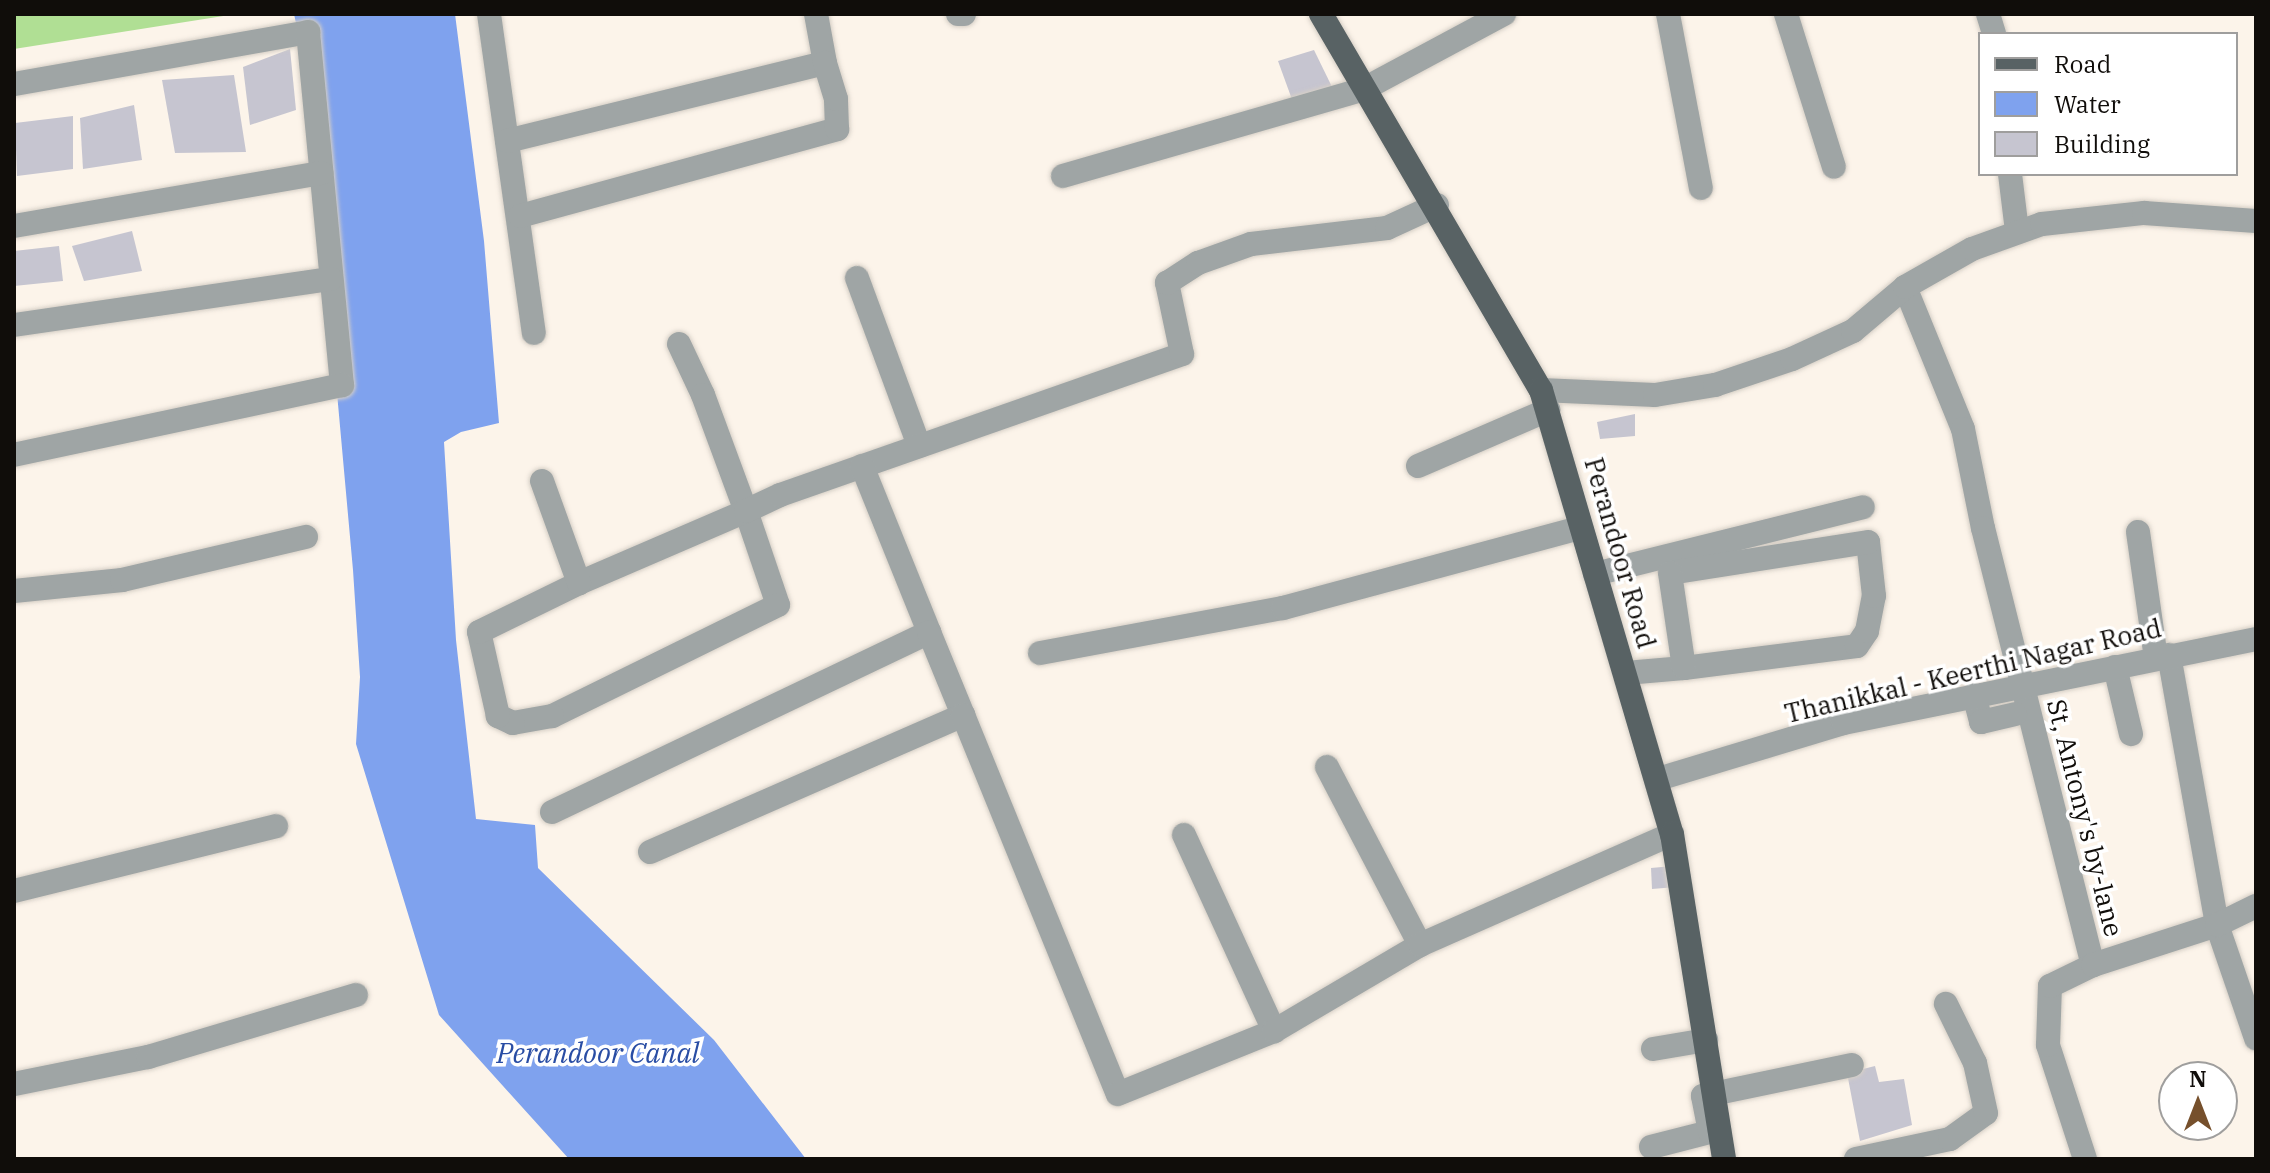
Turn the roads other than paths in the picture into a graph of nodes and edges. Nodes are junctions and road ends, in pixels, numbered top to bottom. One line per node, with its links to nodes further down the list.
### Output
1 (489, 14): 10 (street)
2 (816, 14): 7 (street)
3 (1321, 14): 9 (main road, Perandoor Road)
4 (1504, 14): 9 (street)
5 (1668, 14): 15 (street)
6 (1786, 14): 11 (street)
7 (825, 63): 10 (street); 17 (street)
8 (14, 84): 12 (street)
9 (1364, 89): 13 (street); 16 (main road, Perandoor Road)
10 (507, 141): 17 (street)
11 (1834, 167)
12 (321, 173): 19 (street); 22 (street)
13 (1063, 176)
14 (2010, 176): 20 (street)
15 (1701, 188)
16 (1437, 205): 27 (main road, Perandoor Road); 28 (street)
17 (520, 216): 25 (street)
18 (2256, 221): 20 (street)
19 (14, 226)
20 (2017, 231): 23 (street)
21 (857, 278): 28 (street)
22 (331, 279): 24 (street); 29 (street)
23 (1905, 287): 27 (street); 48 (street, St, Antony's by-lane)
24 (14, 325)
25 (534, 333)
26 (679, 344): 34 (street)
27 (1545, 400): 31 (street); 35 (main road, Perandoor Road)
28 (919, 446): 30 (street)
29 (14, 455)
30 (862, 466): 34 (street); 41 (street)
31 (1418, 466)
32 (542, 481): 39 (street)
33 (1863, 507): 38 (street)
34 (746, 511): 39 (street); 39 (street)
35 (1580, 528): 38 (main road, Perandoor Road); 43 (street)
36 (2138, 532): 44 (street)
37 (306, 537): 40 (street)
38 (1595, 574): 47 (main road, Perandoor Road)
39 (579, 583)
40 (14, 591)
41 (929, 632): 51 (street); 55 (street)
42 (2256, 639): 44 (street, Thanikkal - Keerthi Nagar Road)
43 (1040, 653)
44 (2162, 657): 45 (street, Thanikkal - Keerthi Nagar Road); 62 (street)
45 (2115, 667): 48 (street, Thanikkal - Keerthi Nagar Road); 52 (street)
46 (1684, 668): 46 (street); 47 (street)
47 (1626, 673): 54 (main road, Perandoor Road)
48 (2024, 685): 49 (street, Thanikkal - Keerthi Nagar Road); 64 (street, St, Antony's by-lane)
49 (1974, 695): 50 (street); 54 (street, Thanikkal - Keerthi Nagar Road)
50 (2015, 714)
51 (963, 715): 59 (street); 67 (street)
52 (2131, 734)
53 (1327, 767): 63 (street)
54 (1658, 779): 57 (main road, Perandoor Road)
55 (552, 812)
56 (276, 826): 60 (street)
57 (1672, 834): 63 (street); 69 (main road, Perandoor Road)
58 (1184, 835): 67 (street)
59 (650, 852)
60 (14, 891)
61 (2256, 906): 62 (street)
62 (2217, 925): 64 (street); 68 (street)
63 (1420, 945): 67 (street)
64 (2093, 965): 77 (street)
65 (356, 995): 72 (street)
66 (1946, 1004): 76 (street)
67 (1274, 1031)
68 (2256, 1038)
69 (1706, 1040): 70 (street); 73 (main road, Perandoor Road)
70 (1653, 1049)
71 (1852, 1065): 73 (street)
72 (14, 1084)
73 (1714, 1093): 74 (street); 75 (main road, Perandoor Road)
74 (1651, 1147)
75 (1724, 1159)
76 (1856, 1159)
77 (2085, 1159)

